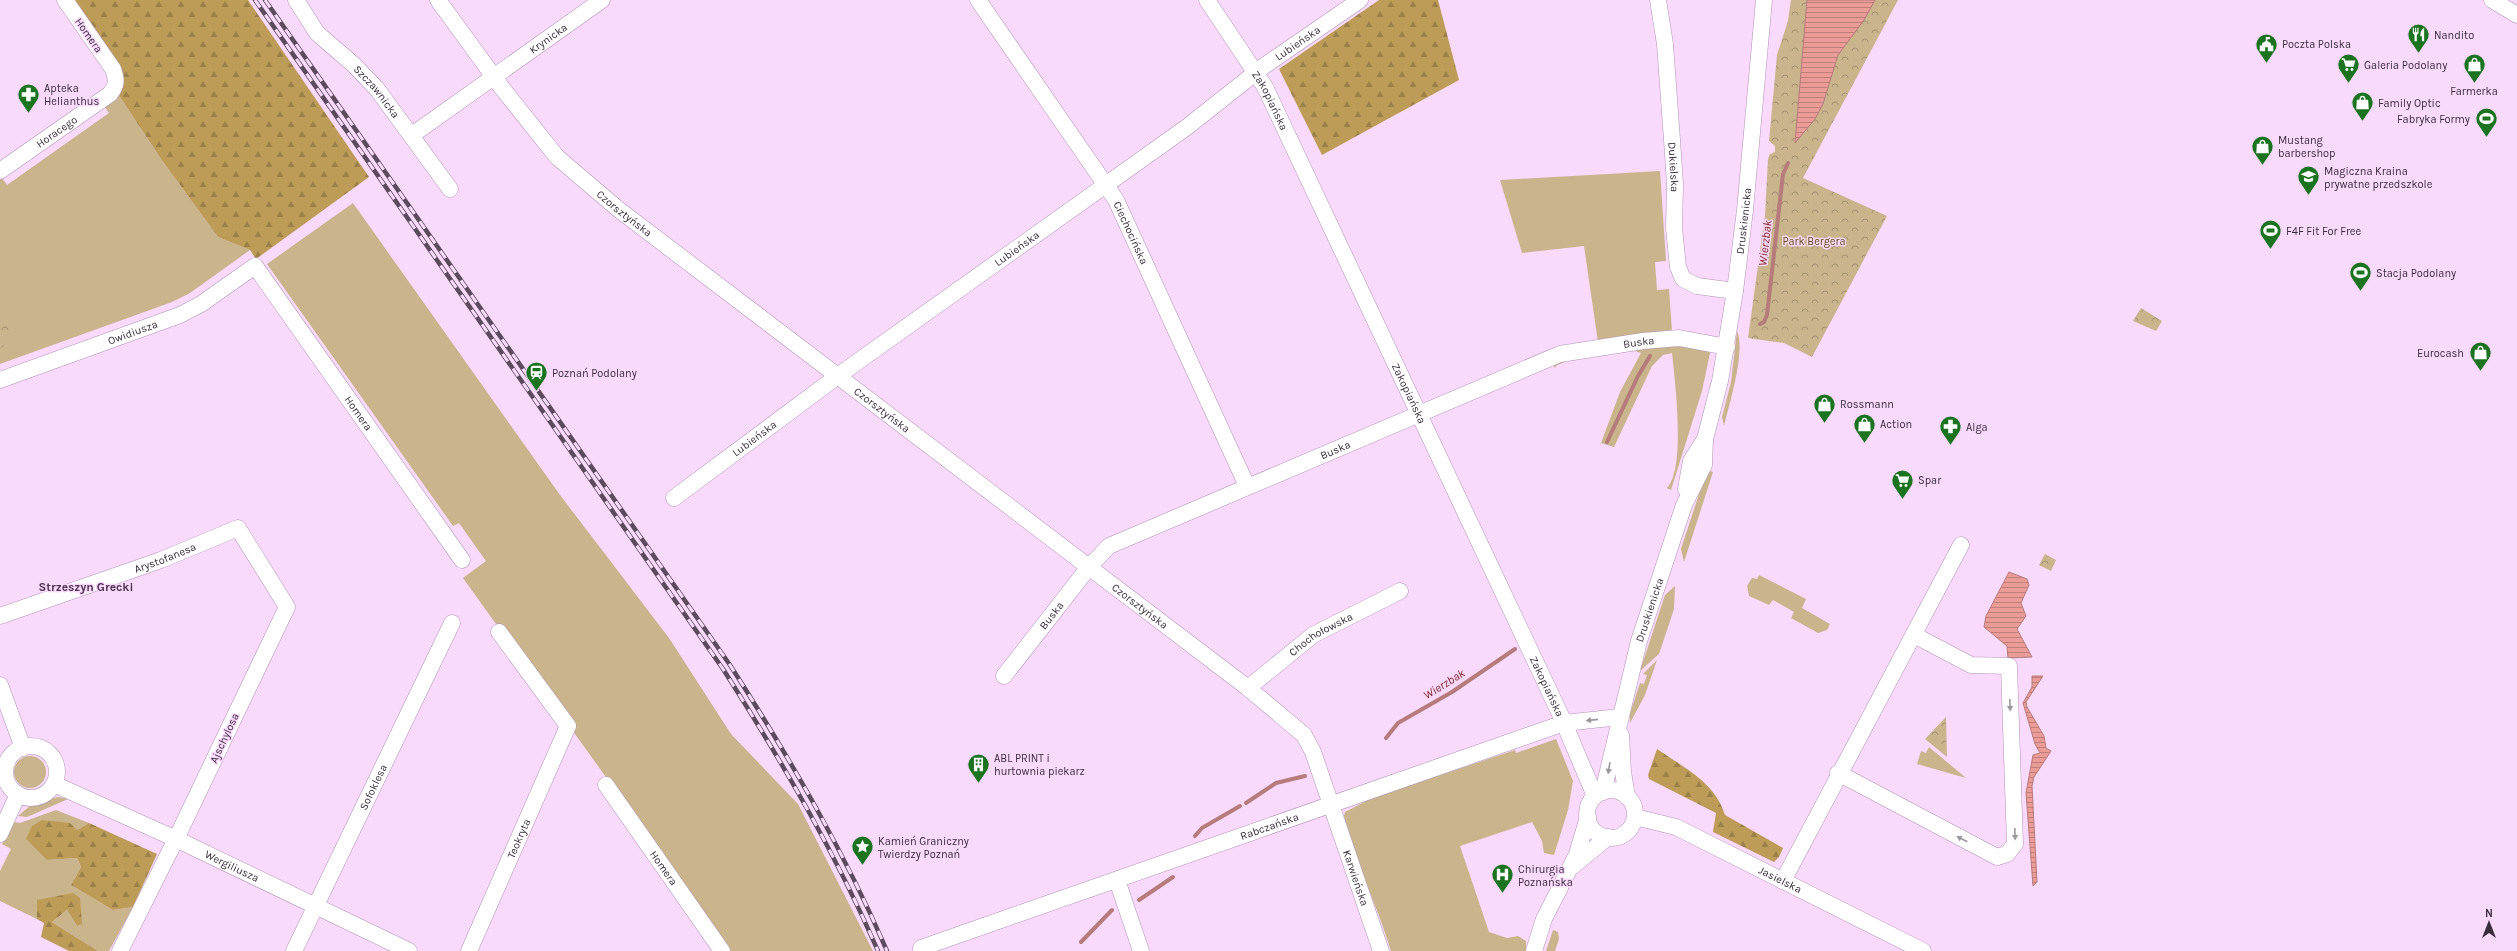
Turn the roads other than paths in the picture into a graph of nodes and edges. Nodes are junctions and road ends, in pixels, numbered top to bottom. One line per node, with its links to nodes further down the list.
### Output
1 (65, 0): 12 (street, Homera)
2 (296, 0): 15 (street, Szczawnicka)
3 (438, 0): 14 (street, Czorsztyńska)
4 (602, 0): 14 (street, Krynicka)
5 (978, 0): 17 (street, Ciechocińska)
6 (1207, 0): 13 (street, Zakopiańska)
7 (1360, 0): 13 (street, Lubieńska)
8 (1658, 0): 20 (street, Dukielska)
9 (1764, 0): 20 (street, Druskienicka)
10 (2492, 0): 11 (street)
11 (2517, 15)
12 (113, 69): 16 (street, Horacego)
13 (1257, 73): 17 (street, Lubieńska); 24 (street, Zakopiańska)
14 (494, 77): 15 (street, Krynicka); 22 (street, Czorsztyńska)
15 (412, 135): 18 (street, Szczawnicka)
16 (0, 171)
17 (1106, 184): 22 (street, Lubieńska); 25 (street, Ciechocińska)
18 (450, 189)
19 (255, 266): 23 (street, Owidiusza); 29 (street, Homera)
20 (1735, 291): 21 (street, Druskienicka)
21 (1727, 347): 24 (street, Buska); 39 (street, Druskienicka)
22 (839, 375): 26 (street, Lubieńska); 30 (street, Czorsztyńska)
23 (0, 380)
24 (1420, 415): 25 (street, Buska); 40 (street, Zakopiańska)
25 (1247, 486): 30 (street, Buska)
26 (674, 498)
27 (238, 528): 32 (street, Arystofanesa); 54 (street, Ajschylosa)
28 (1961, 545): 35 (street)
29 (462, 560)
30 (1089, 567): 36 (street, Buska); 38 (street, Czorsztyńska)
31 (1400, 591): 38 (street, Chochołowska)
32 (0, 616)
33 (452, 623): 58 (street, Sofoklesa)
34 (499, 632): 63 (street, Teokryta)
35 (1914, 635): 43 (street); 43 (street, one-way to 43)
36 (1004, 676)
37 (0, 685): 41 (street)
38 (1248, 688): 49 (street, Czorsztyńska)
39 (1620, 716): 40 (street, Rabczańska, one-way to 40); 47 (street, Druskienicka, one-way to 47); 48 (street, Druskienicka)
40 (1564, 723): 47 (street, Zakopiańska); 49 (street, Rabczańska)
41 (23, 748): 42 (street); 44 (street)
42 (4, 758): 46 (street)
43 (1838, 773): 57 (street)
44 (54, 784): 46 (street); 54 (street, Wergiliusza)
45 (606, 785): 64 (street, Homera)
46 (18, 794): 52 (street)
47 (1599, 794): 48 (street); 50 (street)
48 (1627, 796): 51 (street)
49 (1332, 805): 56 (street, Rabczańska); 66 (street, Karwieńska)
50 (1588, 817): 53 (street); 55 (street)
51 (1635, 817): 53 (street); 57 (street, Jasielska)
52 (0, 834)
53 (1608, 837): 55 (street)
54 (176, 839): 58 (street, Wergiliusza); 60 (street, Ajschylosa)
55 (1571, 868): 67 (street)
56 (1117, 880): 59 (street, Rabczańska); 65 (street)
57 (1783, 881): 68 (street, Jasielska)
58 (316, 906): 61 (street, Sofoklesa); 62 (street, Wergiliusza)
59 (921, 948)
60 (120, 951)
61 (294, 951)
62 (409, 951)
63 (469, 951)
64 (722, 951)
65 (1141, 951)
66 (1381, 951)
67 (1534, 951)
68 (1923, 951)

